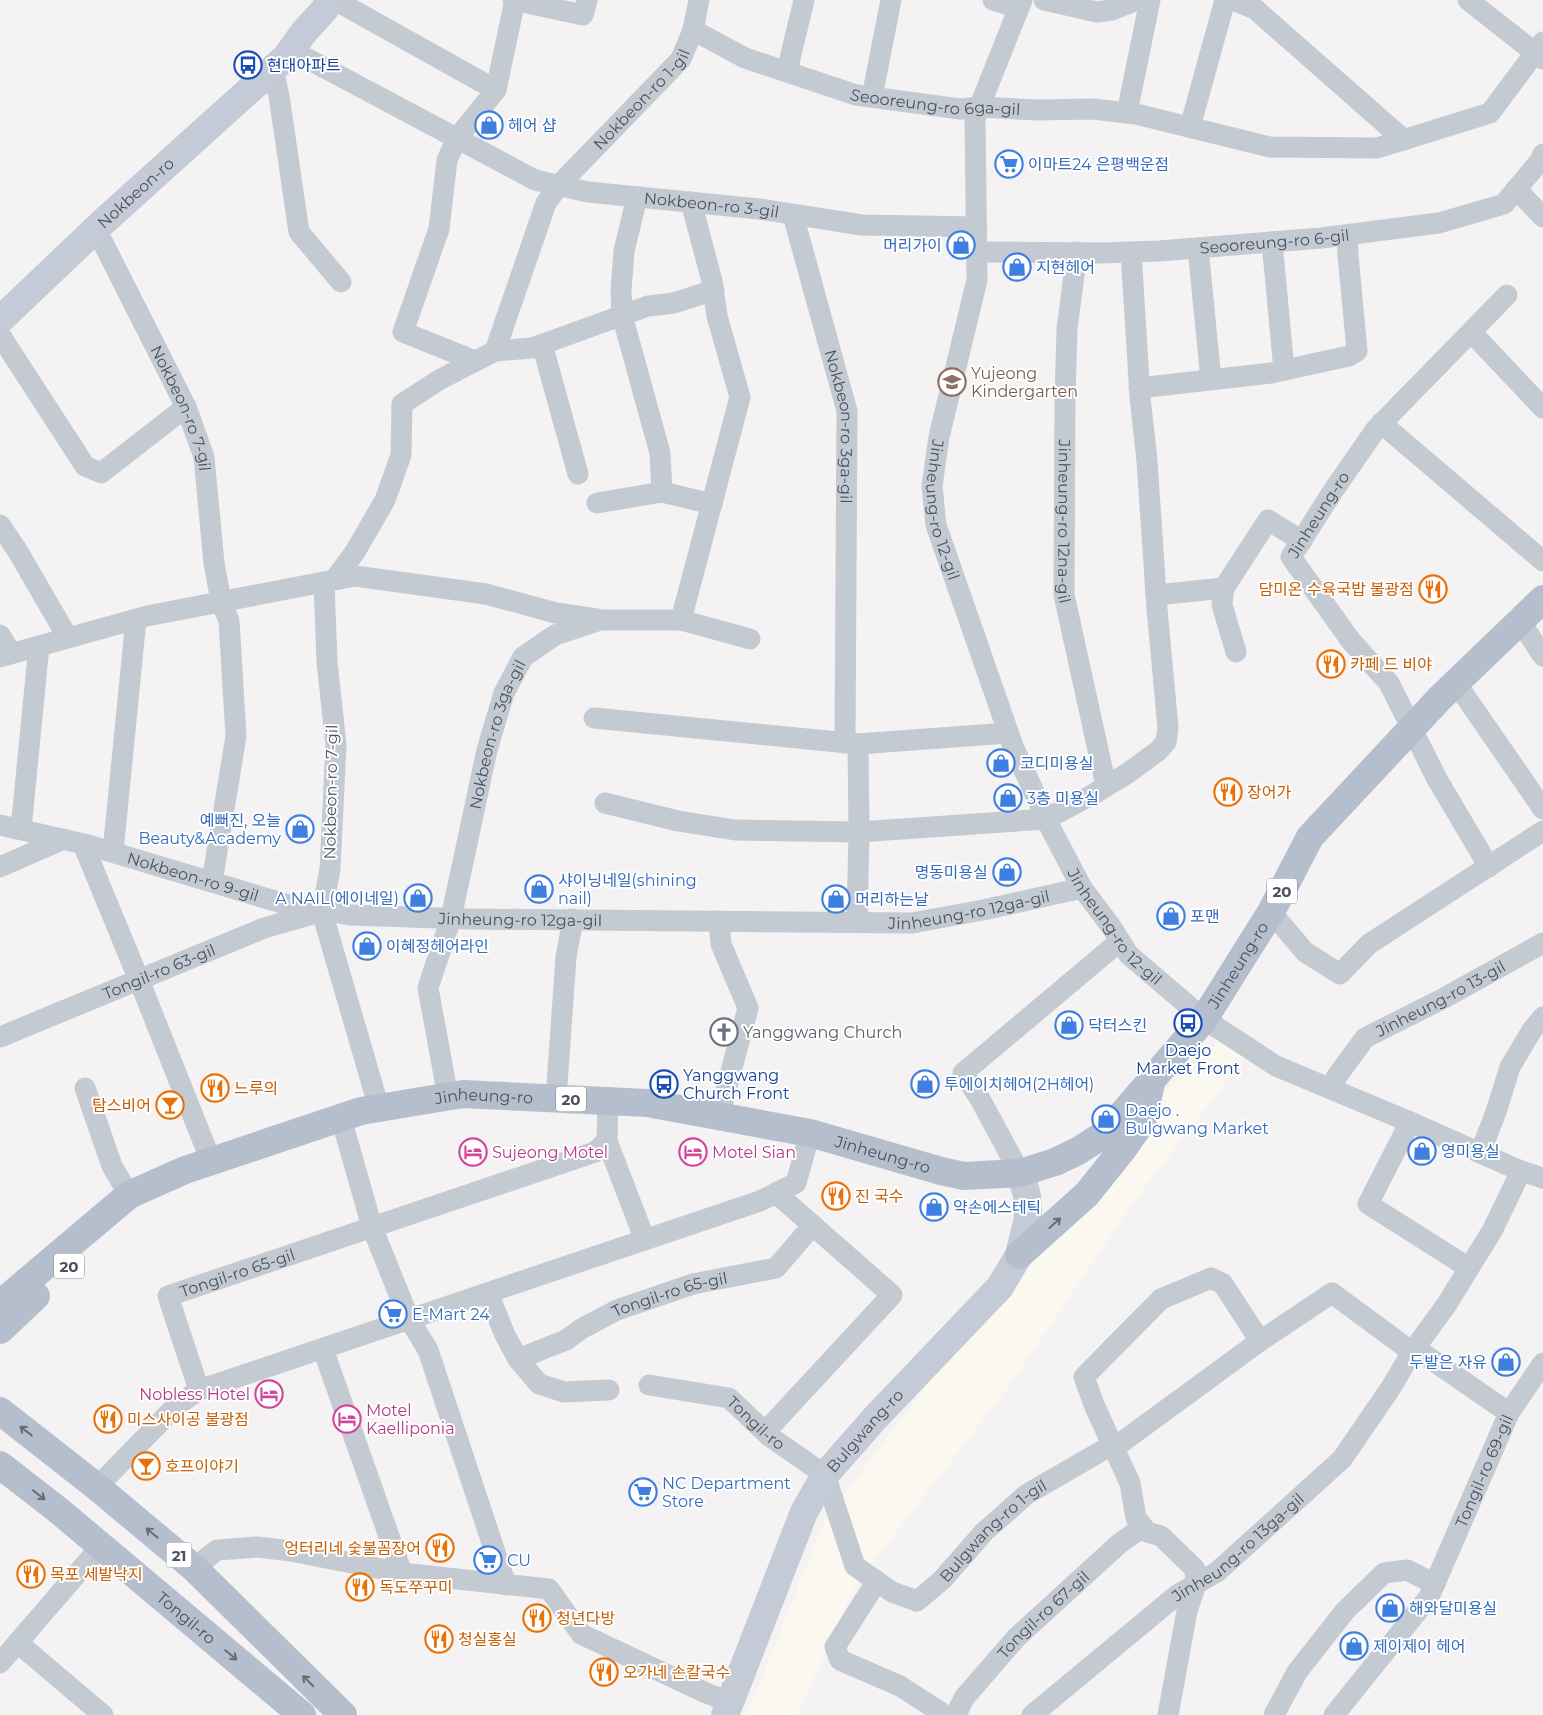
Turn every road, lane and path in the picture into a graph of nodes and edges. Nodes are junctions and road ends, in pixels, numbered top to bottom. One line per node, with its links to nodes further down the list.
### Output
1 (328, 0): 18 (main road, Nokbeon-ro)
2 (336, 0): 20 (street)
3 (514, 0): 4 (street); 20 (street)
4 (587, 0)
5 (699, 0): 16 (street, Nokbeon-ro 1-gil)
6 (804, 0): 19 (street)
7 (891, 0): 21 (street)
8 (993, 0): 15 (street)
9 (1044, 0): 10 (street)
10 (1137, 0)
11 (1150, 0): 23 (street)
12 (1225, 0): 24 (street)
13 (1232, 0): 26 (street)
14 (1468, 0): 17 (street)
15 (1021, 4): 22 (street, Jinheung-ro 12-gil)
16 (693, 30): 19 (street, Seooreung-ro 6ga-gil); 28 (street, Nokbeon-ro 1-gil)
17 (1541, 51): 26 (street, Seooreung-ro 6ga-gil)
18 (282, 59): 25 (street, Nokbeon-ro 3-gil); 35 (main road, Nokbeon-ro); 42 (street)
19 (787, 71): 21 (street, Seooreung-ro 6ga-gil)
20 (496, 90): 25 (street)
21 (872, 97): 22 (street, Seooreung-ro 6ga-gil)
22 (980, 106): 23 (street, Seooreung-ro 6ga-gil); 34 (street, Jinheung-ro 12-gil)
23 (1126, 113): 24 (street, Seooreung-ro 6ga-gil)
24 (1190, 127): 26 (street, Seooreung-ro 6ga-gil)
25 (457, 138): 28 (street, Nokbeon-ro 3-gil); 51 (street)
26 (1404, 140)
27 (1543, 154): 29 (street, Seooreung-ro 6-gil)
28 (558, 185): 30 (street, Nokbeon-ro 3-gil); 50 (street)
29 (1516, 189): 33 (street); 36 (street, Seooreung-ro 6-gil)
30 (637, 197): 31 (street, Nokbeon-ro 3-gil); 45 (street)
31 (691, 202): 32 (street, Nokbeon-ro 3-gil); 43 (street)
32 (793, 215): 34 (street, Nokbeon-ro 3-gil); 85 (street, Nokbeon-ro 3ga-gil)
33 (1543, 217)
34 (977, 227): 39 (street, Jinheung-ro 12-gil)
35 (96, 229): 46 (main road, Nokbeon-ro); 55 (street, Nokbeon-ro 7-gil)
36 (1347, 235): 37 (street, Seooreung-ro 6-gil); 52 (street)
37 (1272, 242): 38 (street, Seooreung-ro 6-gil); 52 (street)
38 (1198, 248): 41 (street, Seooreung-ro 6-gil); 53 (street)
39 (977, 252): 40 (street, Seooreung-ro 6-gil); 84 (street, Jinheung-ro 12-gil)
40 (1077, 252): 41 (street, Seooreung-ro 6-gil); 86 (street, Jinheung-ro 12na-gil)
41 (1131, 252): 54 (street)
42 (341, 282)
43 (714, 290): 45 (street); 61 (street)
44 (1507, 295): 47 (street, Jinheung-ro)
45 (622, 315): 49 (street); 59 (street)
46 (0, 320)
47 (1471, 332): 56 (street); 57 (street, Jinheung-ro)
48 (0, 335): 55 (street)
49 (542, 344): 50 (street); 58 (street)
50 (495, 351): 51 (street)
51 (475, 362): 65 (street)
52 (1284, 370): 53 (street)
53 (1211, 380): 54 (street)
54 (1139, 388): 67 (street)
55 (186, 407): 69 (street, Nokbeon-ro 7-gil)
56 (1543, 408)
57 (1381, 423): 63 (street, Jinheung-ro); 64 (street)
58 (578, 474)
59 (662, 492): 60 (street); 61 (street)
60 (597, 503)
61 (712, 504): 72 (street)
62 (0, 525): 75 (street)
63 (1302, 541): 66 (street); 83 (street, Jinheung-ro)
64 (1543, 562)
65 (329, 581): 69 (street); 71 (street); 100 (street, Nokbeon-ro 7-gil)
66 (1224, 588): 67 (street); 78 (street)
67 (1156, 595): 86 (street)
68 (1543, 598): 73 (main road, Jinheung-ro / 20)
69 (221, 601): 70 (street); 98 (street, Nokbeon-ro 7-gil)
70 (136, 620): 75 (street); 95 (street)
71 (600, 620): 72 (street, Nokbeon-ro 3ga-gil); 102 (street, Nokbeon-ro 3ga-gil)
72 (680, 620): 76 (street, Nokbeon-ro 3ga-gil)
73 (1520, 620): 80 (street); 81 (main road, Jinheung-ro / 20)
74 (0, 635): 79 (street)
75 (68, 638): 77 (street)
76 (750, 639)
77 (39, 646): 79 (street); 91 (street)
78 (1236, 652)
79 (6, 655)
80 (1543, 656)
81 (1456, 683): 83 (main road, Jinheung-ro / 20); 88 (street)
82 (594, 718): 85 (street)
83 (1412, 728): 97 (street); 101 (main road, Jinheung-ro / 20)
84 (1008, 733): 85 (street); 89 (street, Jinheung-ro 12-gil)
85 (852, 743): 92 (street)
86 (1106, 786): 89 (street)
87 (605, 804): 92 (street)
88 (1543, 809)
89 (1046, 819): 92 (street); 99 (street, Jinheung-ro 12-gil)
90 (0, 825): 91 (street, Nokbeon-ro 9-gil)
91 (21, 830): 94 (street, Nokbeon-ro 9-gil)
92 (859, 832): 105 (street)
93 (1543, 832): 97 (street, Jinheung-ro)
94 (74, 842): 95 (street, Nokbeon-ro 9-gil); 96 (street); 108 (street)
95 (113, 852): 98 (street, Nokbeon-ro 9-gil)
96 (0, 867)
97 (1489, 867): 101 (street, Jinheung-ro)
98 (212, 882): 100 (street, Nokbeon-ro 9-gil)
99 (1082, 888): 105 (street, Jinheung-ro 12ga-gil); 106 (street, Jinheung-ro 12-gil)
100 (322, 912): 102 (street, Jinheung-ro 12ga-gil); 108 (street, Tongil-ro 63-gil); 118 (street)
101 (1271, 912): 110 (main road, Jinheung-ro / 20)
102 (451, 918): 103 (street, Jinheung-ro 12ga-gil); 115 (street, Nokbeon-ro 3ga-gil)
103 (573, 919): 104 (street, Jinheung-ro 12ga-gil); 116 (street)
104 (719, 920): 105 (street, Jinheung-ro 12ga-gil); 119 (street)
105 (857, 922)
106 (1120, 941): 110 (street, Jinheung-ro 12-gil); 127 (street)
107 (1543, 943): 114 (street, Jinheung-ro 13-gil)
108 (139, 980): 111 (street, Tongil-ro 63-gil); 125 (street)
109 (1543, 1017): 124 (street)
110 (1204, 1019): 112 (main road, Jinheung-ro / 20); 114 (street)
111 (0, 1037)
112 (1152, 1080): 127 (main road, Jinheung-ro / 20); 134 (main road, one-way to 112)
113 (84, 1088): 130 (street)
114 (1331, 1088): 121 (street)
115 (448, 1097): 116 (main road, Jinheung-ro / 20); 118 (main road, Jinheung-ro / 20)
116 (556, 1099): 117 (main road, Jinheung-ro / 20)
117 (608, 1101): 119 (main road, Jinheung-ro / 20); 123 (street)
118 (379, 1108): 120 (main road, Jinheung-ro / 20)
119 (718, 1116): 122 (main road, Jinheung-ro / 20)
120 (341, 1118): 125 (main road, Jinheung-ro / 20); 132 (street)
121 (1410, 1122): 124 (street); 135 (street)
122 (810, 1133): 127 (main road, Jinheung-ro / 20); 129 (street)
123 (607, 1141): 132 (street, Tongil-ro 65-gil); 133 (street)
124 (1480, 1153): 126 (street)
125 (211, 1161): 130 (main road, Jinheung-ro / 20)
126 (1521, 1171): 128 (street); 135 (street, Jinheung-ro 13ga-gil)
127 (1020, 1173): 134 (main road, Bulgwang-ro)
128 (1543, 1178)
129 (776, 1193): 131 (street); 133 (street)
130 (129, 1195): 137 (main road, Jinheung-ro / 20); 139 (main road, 20)
131 (813, 1225): 143 (street, Tongil-ro 65-gil); 150 (street)
132 (372, 1227): 138 (street); 146 (street, Tongil-ro 65-gil)
133 (645, 1240): 136 (street)
134 (1019, 1255): 153 (main road, Bulgwang-ro)
135 (1469, 1268): 142 (street, Jinheung-ro 13ga-gil)
136 (488, 1293): 138 (street); 143 (street)
137 (3, 1301)
138 (409, 1319): 141 (street); 162 (street)
139 (0, 1330)
140 (1260, 1341): 142 (street, Bulgwang-ro 1-gil); 151 (street, Bulgwang-ro 1-gil); 151 (street)
141 (323, 1348): 146 (street); 158 (street)
142 (1412, 1352): 149 (street); 160 (street, Jinheung-ro 13ga-gil)
143 (518, 1359): 147 (street)
144 (1543, 1363): 149 (street, Tongil-ro 69-gil)
145 (649, 1385): 150 (street, Tongil-ro)
146 (199, 1390): 154 (street)
147 (609, 1390)
148 (0, 1411): 154 (main road, 21, one-way to 148)
149 (1510, 1413): 161 (street, Tongil-ro 69-gil)
150 (765, 1432): 153 (street, Tongil-ro)
151 (1113, 1446): 155 (street); 159 (street, Bulgwang-ro 1-gil)
152 (0, 1465): 156 (main road, Tongil-ro, one-way to 156)
153 (825, 1475): 159 (street, Bulgwang-ro 1-gil); 165 (main road, Bulgwang-ro)
154 (97, 1487): 157 (main road, 21, one-way to 154)
155 (1143, 1527): 160 (street); 171 (street, Tongil-ro 67-gil)
156 (101, 1546): 163 (street); 168 (main road, Tongil-ro, one-way to 168)
157 (194, 1568): 158 (street); 169 (main road, 21, one-way to 157)
158 (402, 1573): 162 (street)
159 (876, 1581): 170 (street)
160 (1196, 1584): 166 (street, Jinheung-ro 13ga-gil); 173 (street)
161 (1435, 1584): 174 (street); 175 (street, Tongil-ro 69-gil)
162 (506, 1585): 165 (street)
163 (18, 1643): 164 (street); 167 (street)
164 (0, 1663)
165 (728, 1708)
166 (1054, 1708): 172 (street, Jinheung-ro 13ga-gil)
167 (103, 1715)
168 (302, 1715)
169 (343, 1715)
170 (945, 1715)
171 (956, 1715)
172 (1032, 1715)
173 (1168, 1715)
174 (1274, 1715)
175 (1334, 1715)

